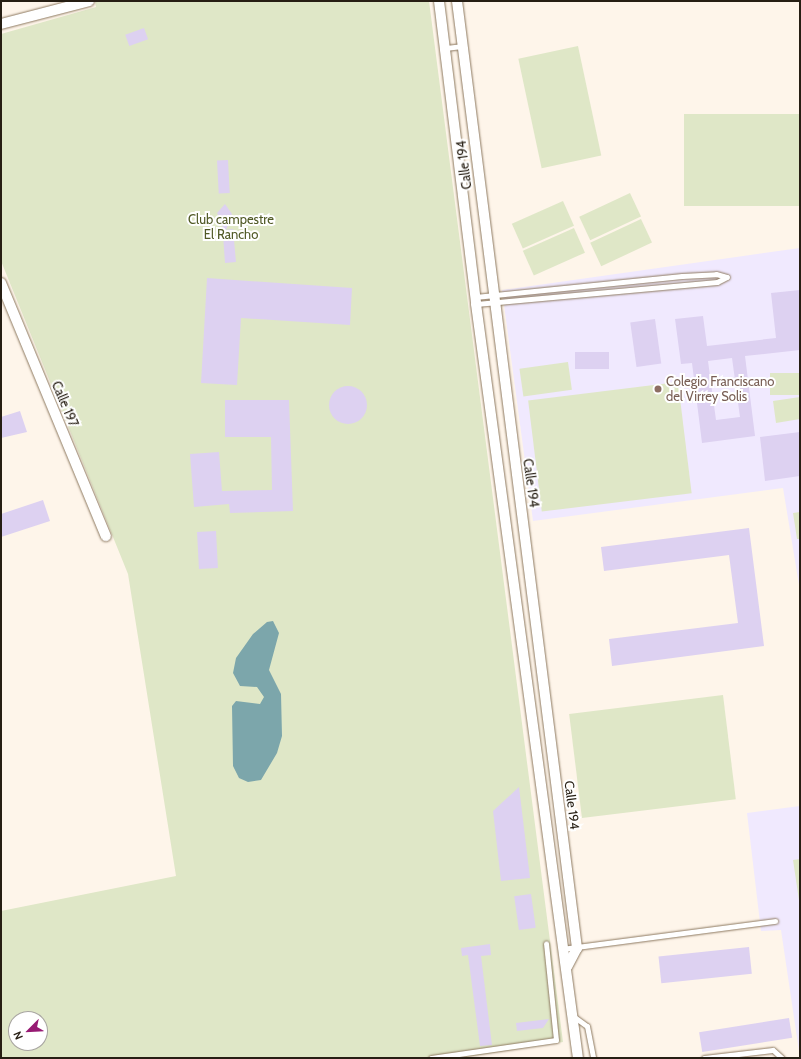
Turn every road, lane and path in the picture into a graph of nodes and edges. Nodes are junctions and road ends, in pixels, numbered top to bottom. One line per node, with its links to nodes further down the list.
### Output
1 (439, 1): 6 (street, Calle 194)
2 (457, 1): 5 (street, Calle 194)
3 (89, 2): 4 (street)
4 (1, 24)
5 (463, 46): 6 (lane); 8 (street, Calle 194)
6 (446, 48): 9 (street, Calle 194)
7 (1, 283): 10 (street, Calle 197)
8 (493, 299): 8 (lane); 9 (lane); 13 (street, Calle 194)
9 (475, 301): 14 (street, Calle 194)
10 (106, 536)
11 (775, 921): 13 (lane)
12 (546, 944): 17 (lane)
13 (577, 948): 14 (lane); 15 (street)
14 (561, 949): 15 (street, Calle 194)
15 (567, 967): 16 (street, Calle 194)
16 (573, 1016): 18 (street, Calle 194); 19 (lane)
17 (431, 1058)
18 (578, 1058)
19 (593, 1058)
20 (704, 1058): 21 (lane)
21 (782, 1058)

